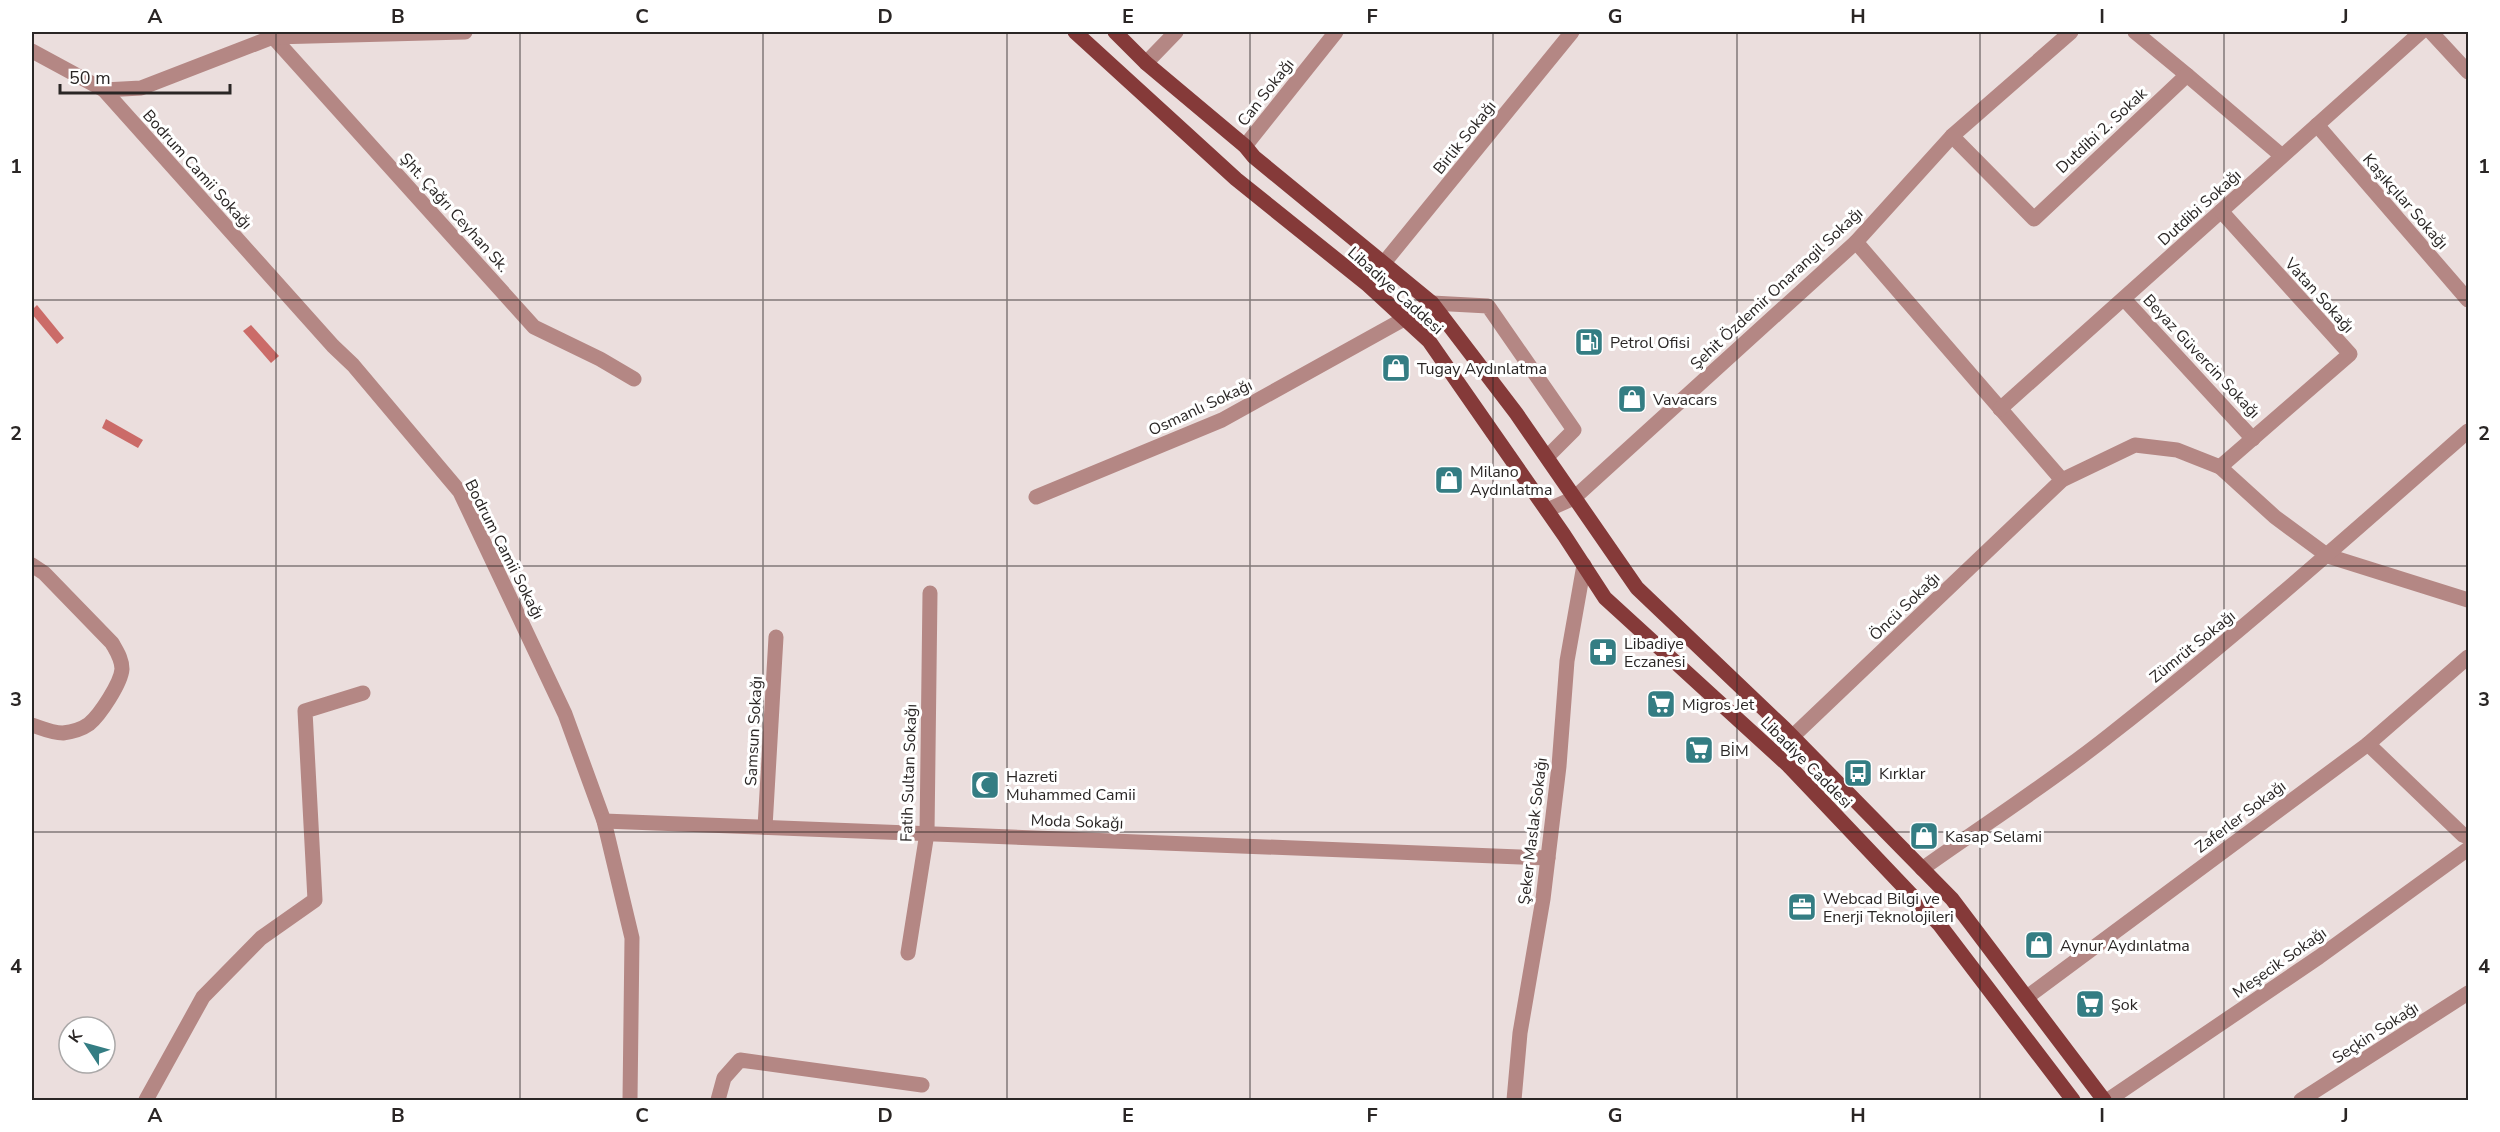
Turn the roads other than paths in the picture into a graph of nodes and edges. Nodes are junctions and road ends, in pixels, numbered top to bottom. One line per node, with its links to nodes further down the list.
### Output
1 (465, 32): 11 (street)
2 (1075, 32): 27 (main road, Libadiye Caddesi)
3 (1115, 32): 13 (main road, Libadiye Caddesi)
4 (1176, 32): 13 (street)
5 (1336, 32): 19 (street, Can Sokağı)
6 (1572, 32): 23 (street, Birlik Sokağı)
7 (2071, 32): 18 (street, Şehit Özdemir Onarangil Sokağı)
8 (2135, 32): 15 (street)
9 (2421, 32): 17 (street, Dutdibi Sokağı)
10 (2431, 32): 14 (street)
11 (273, 38): 16 (street); 28 (street, Şht. Çağrı Ceyhan Sk.)
12 (32, 51): 16 (street)
13 (1146, 63): 19 (main road, Libadiye Caddesi)
14 (2469, 72)
15 (2187, 75): 18 (street, Dutdibi 2. Sokak); 20 (street)
16 (104, 90): 50 (street, Bodrum Camii Sokağı)
17 (2317, 125): 20 (street, Dutdibi Sokağı); 25 (street, Kaşıkçılar Sokağı)
18 (1952, 136): 22 (street, Şehit Özdemir Onarangil Sokağı)
19 (1245, 146): 23 (main road, Libadiye Caddesi)
20 (2282, 156): 21 (street, Dutdibi Sokağı)
21 (2221, 211): 24 (street, Dutdibi Sokağı); 31 (street, Vatan Sokağı)
22 (1856, 243): 29 (street); 36 (street, Şehit Özdemir Onarangil Sokağı)
23 (1383, 264): 26 (main road, Libadiye Caddesi)
24 (2124, 298): 29 (street, Dutdibi Sokağı); 31 (street, Beyaz Güvercin Sokağı)
25 (2469, 300)
26 (1432, 303): 32 (main road, Libadiye Caddesi); 32 (street)
27 (1404, 319): 35 (street, Osmanlı Sokağı); 37 (main road, Libadiye Caddesi)
28 (634, 379)
29 (2000, 409): 34 (street)
30 (2469, 431): 38 (street, Zümrüt Sokağı)
31 (2253, 439): 33 (street, Vatan Sokağı)
32 (1547, 457): 36 (main road, Libadiye Caddesi)
33 (2220, 467): 34 (street, Öncü Sokağı); 38 (street, Öncü Sokağı)
34 (2062, 480): 47 (street, Öncü Sokağı)
35 (1036, 498)
36 (1574, 498): 37 (street, Şehit Özdemir Onarangil Sokağı); 47 (main road, Libadiye Caddesi)
37 (1547, 510): 40 (main road, Libadiye Caddesi)
38 (2328, 556): 42 (street, Öncü Sokağı); 56 (street, Zümrüt Sokağı)
39 (32, 565): 46 (street)
40 (1584, 565): 49 (main road, Libadiye Caddesi); 55 (street, Şeker Maslak Sokağı)
41 (930, 593): 52 (street, Fatih Sultan Sokağı)
42 (2469, 600)
43 (776, 637): 51 (street, Samsun Sokağı)
44 (2469, 657): 48 (street, Zaferler Sokağı)
45 (363, 693): 61 (street)
46 (32, 724)
47 (1792, 737): 49 (street); 56 (main road, Libadiye Caddesi)
48 (2368, 744): 53 (street); 59 (street, Zaferler Sokağı)
49 (1789, 766): 65 (main road, Libadiye Caddesi)
50 (604, 821): 51 (street, Moda Sokağı); 62 (street, Bodrum Camii Sokağı)
51 (765, 827): 52 (street, Moda Sokağı)
52 (927, 834): 55 (street, Moda Sokağı); 57 (street, Fatih Sultan Sokağı)
53 (2469, 837)
54 (2469, 849): 66 (street, Meşecik Sokağı)
55 (1548, 858): 64 (street, Şeker Maslak Sokağı)
56 (1922, 869): 59 (main road, Libadiye Caddesi)
57 (908, 953)
58 (2469, 993): 67 (street, Seçkin Sokağı)
59 (2027, 997): 66 (main road, Libadiye Caddesi)
60 (922, 1085): 63 (street)
61 (146, 1101)
62 (630, 1101)
63 (718, 1101)
64 (1514, 1101)
65 (2073, 1101)
66 (2106, 1101)
67 (2301, 1101)

